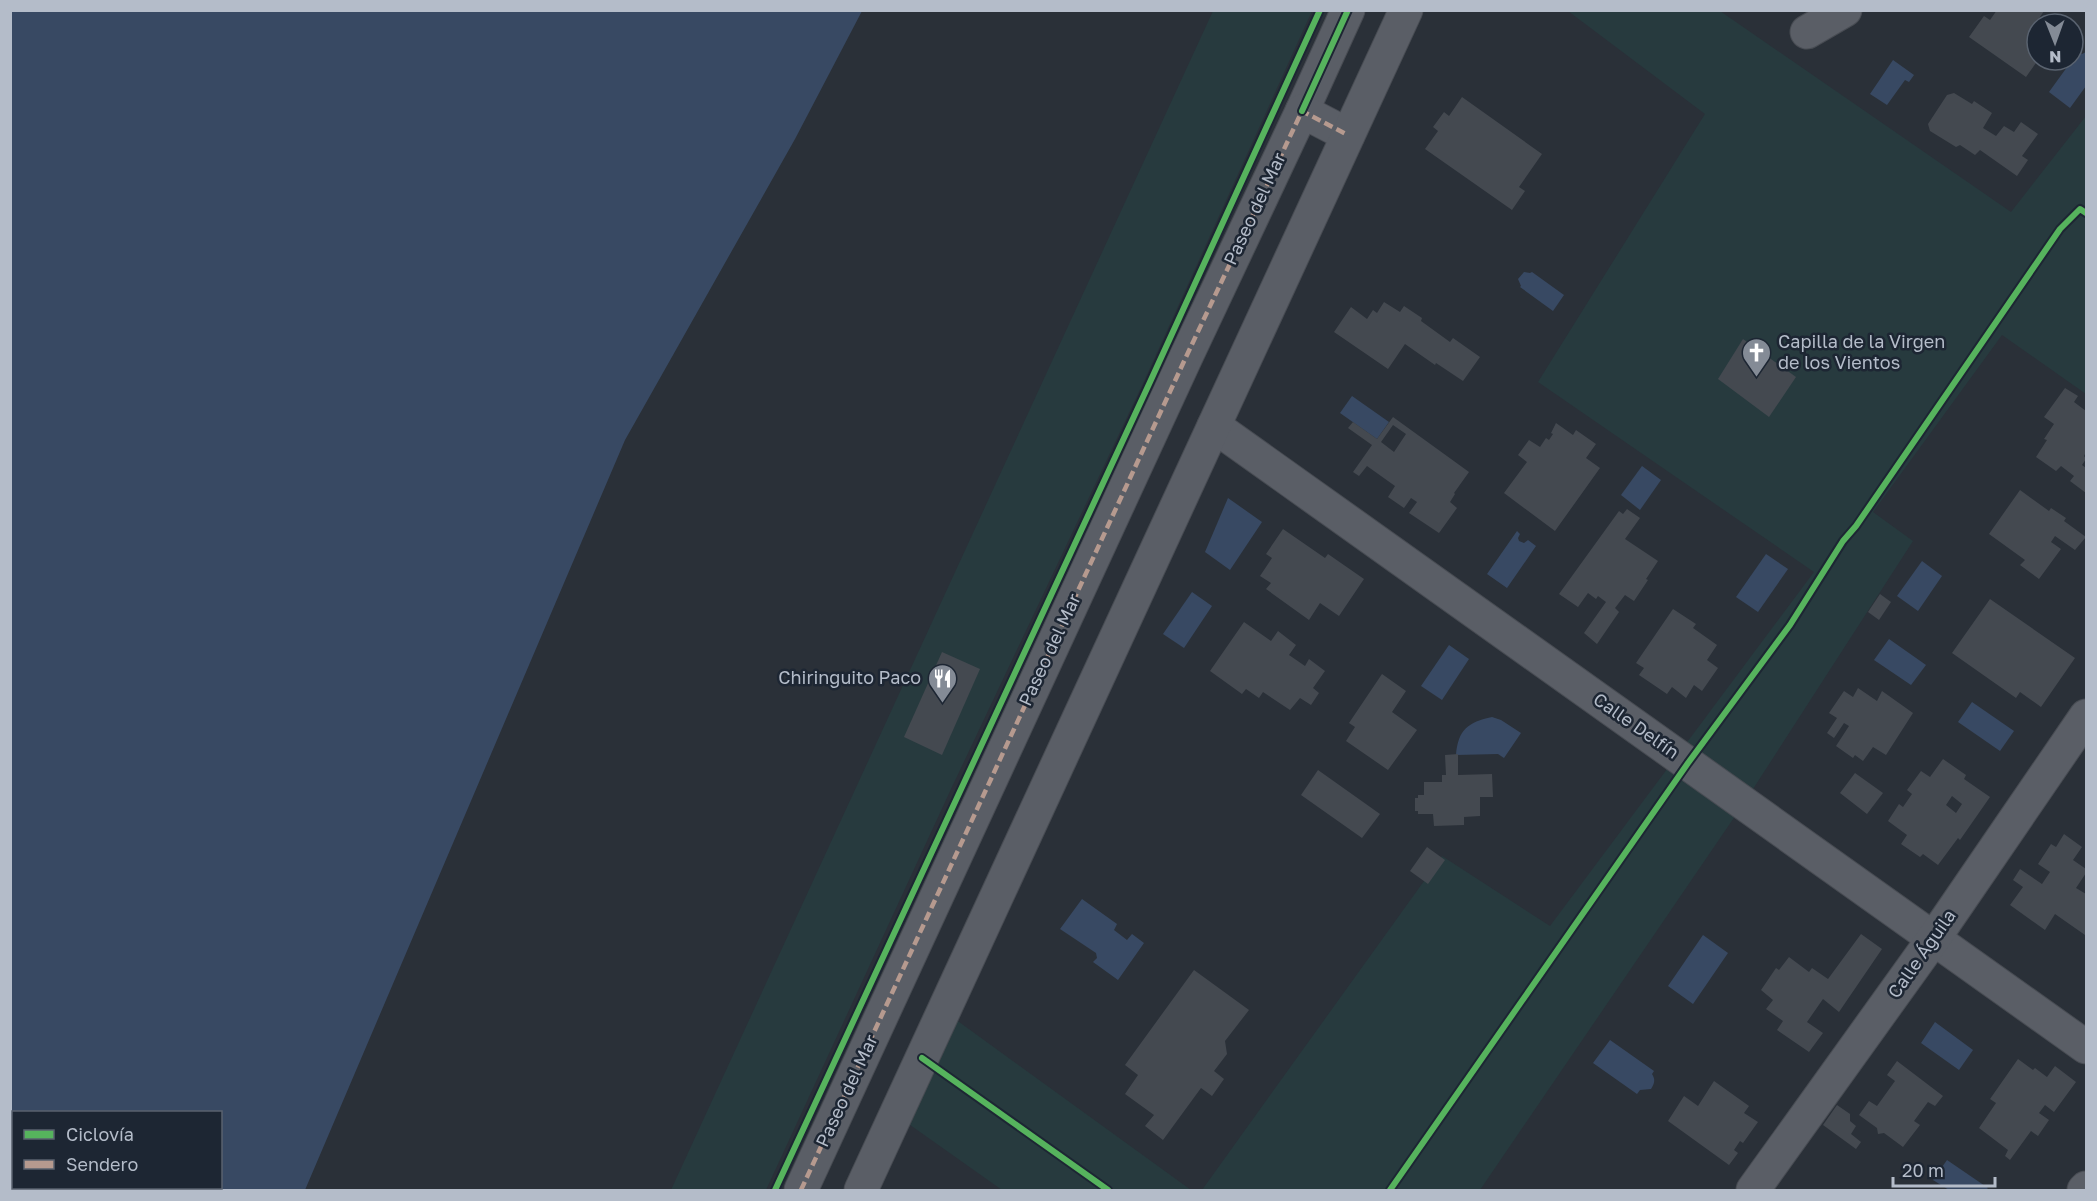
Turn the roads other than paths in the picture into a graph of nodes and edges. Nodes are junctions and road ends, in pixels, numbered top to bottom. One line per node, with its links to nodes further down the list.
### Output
1 (1348, 10): 5 (street, Paseo del Mar)
2 (1406, 10): 6 (street)
3 (1845, 10): 4 (street)
4 (1807, 32)
5 (1302, 111): 6 (street); 11 (street, Paseo del Mar)
6 (1348, 135): 7 (street)
7 (1214, 426): 9 (street, Calle Delfín); 12 (street)
8 (2086, 716): 9 (street, Calle Águila)
9 (1934, 938): 10 (street, Calle Delfín); 13 (street, Calle Águila)
10 (2086, 1047)
11 (801, 1191)
12 (861, 1191)
13 (1753, 1191)

